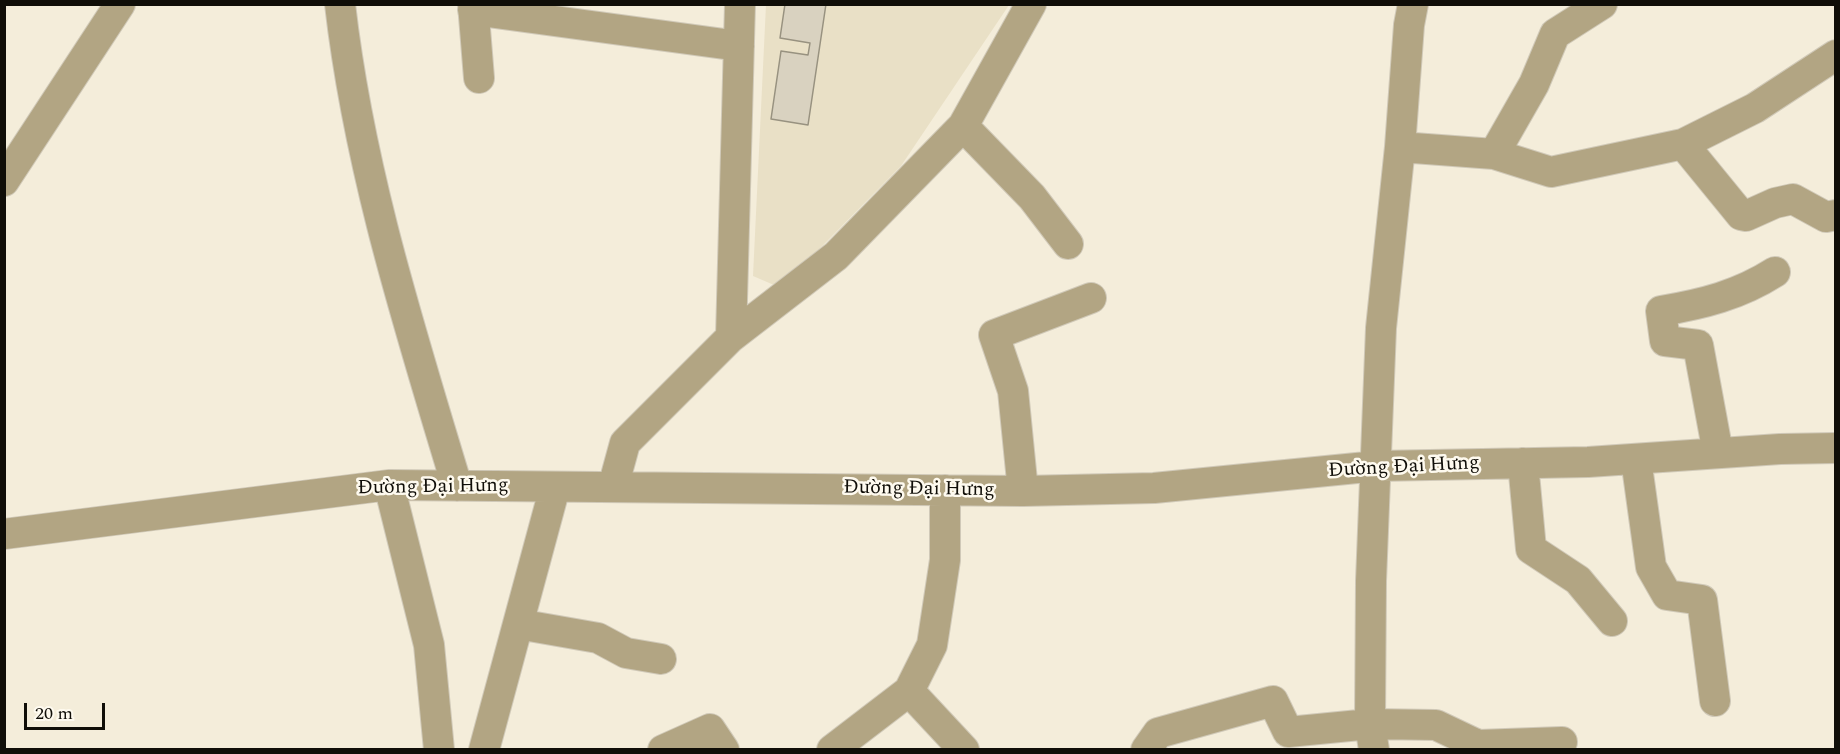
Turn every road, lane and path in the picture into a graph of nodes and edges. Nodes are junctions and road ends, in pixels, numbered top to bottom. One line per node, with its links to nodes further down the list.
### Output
1 (120, 4): 16 (street)
2 (340, 4): 28 (street)
3 (740, 4): 9 (street)
4 (1031, 4): 12 (street)
5 (1602, 4): 15 (street)
6 (473, 7): 8 (street); 11 (street)
7 (1404, 11): 14 (street)
8 (600, 16): 9 (street)
9 (739, 46): 21 (street)
10 (1836, 55): 13 (street)
11 (479, 78)
12 (963, 126): 18 (street); 21 (street)
13 (1683, 144): 15 (street); 17 (street)
14 (1400, 147): 15 (street); 26 (street)
15 (1494, 154)
16 (4, 181)
17 (1836, 215)
18 (1068, 244)
19 (1775, 272): 23 (street)
20 (1091, 298): 32 (street)
21 (732, 337): 30 (street)
22 (1836, 448): 23 (street, Đường Đại Hưng)
23 (1718, 453): 24 (street, Đường Đại Hưng)
24 (1636, 459): 25 (street, Đường Đại Hưng); 38 (street)
25 (1523, 463): 26 (street, Đường Đại Hưng); 34 (street)
26 (1377, 466): 32 (street, Đường Đại Hưng); 39 (street)
27 (389, 485): 28 (street, Đường Đại Hưng); 33 (street, Đường Đại Hưng); 41 (street)
28 (457, 486): 29 (street, Đường Đại Hưng)
29 (555, 487): 30 (street, Đường Đại Hưng); 35 (street)
30 (614, 487): 31 (street, Đường Đại Hưng)
31 (945, 490): 32 (street, Đường Đại Hưng); 37 (street)
32 (1023, 491)
33 (4, 534)
34 (1612, 621)
35 (518, 624): 36 (street); 42 (street)
36 (661, 659)
37 (909, 691): 45 (street); 46 (street)
38 (1715, 701)
39 (1372, 737): 40 (street); 47 (street)
40 (1562, 742)
41 (439, 750)
42 (484, 750)
43 (663, 750): 44 (street)
44 (724, 750)
45 (832, 750)
46 (964, 750)
47 (1146, 750)

